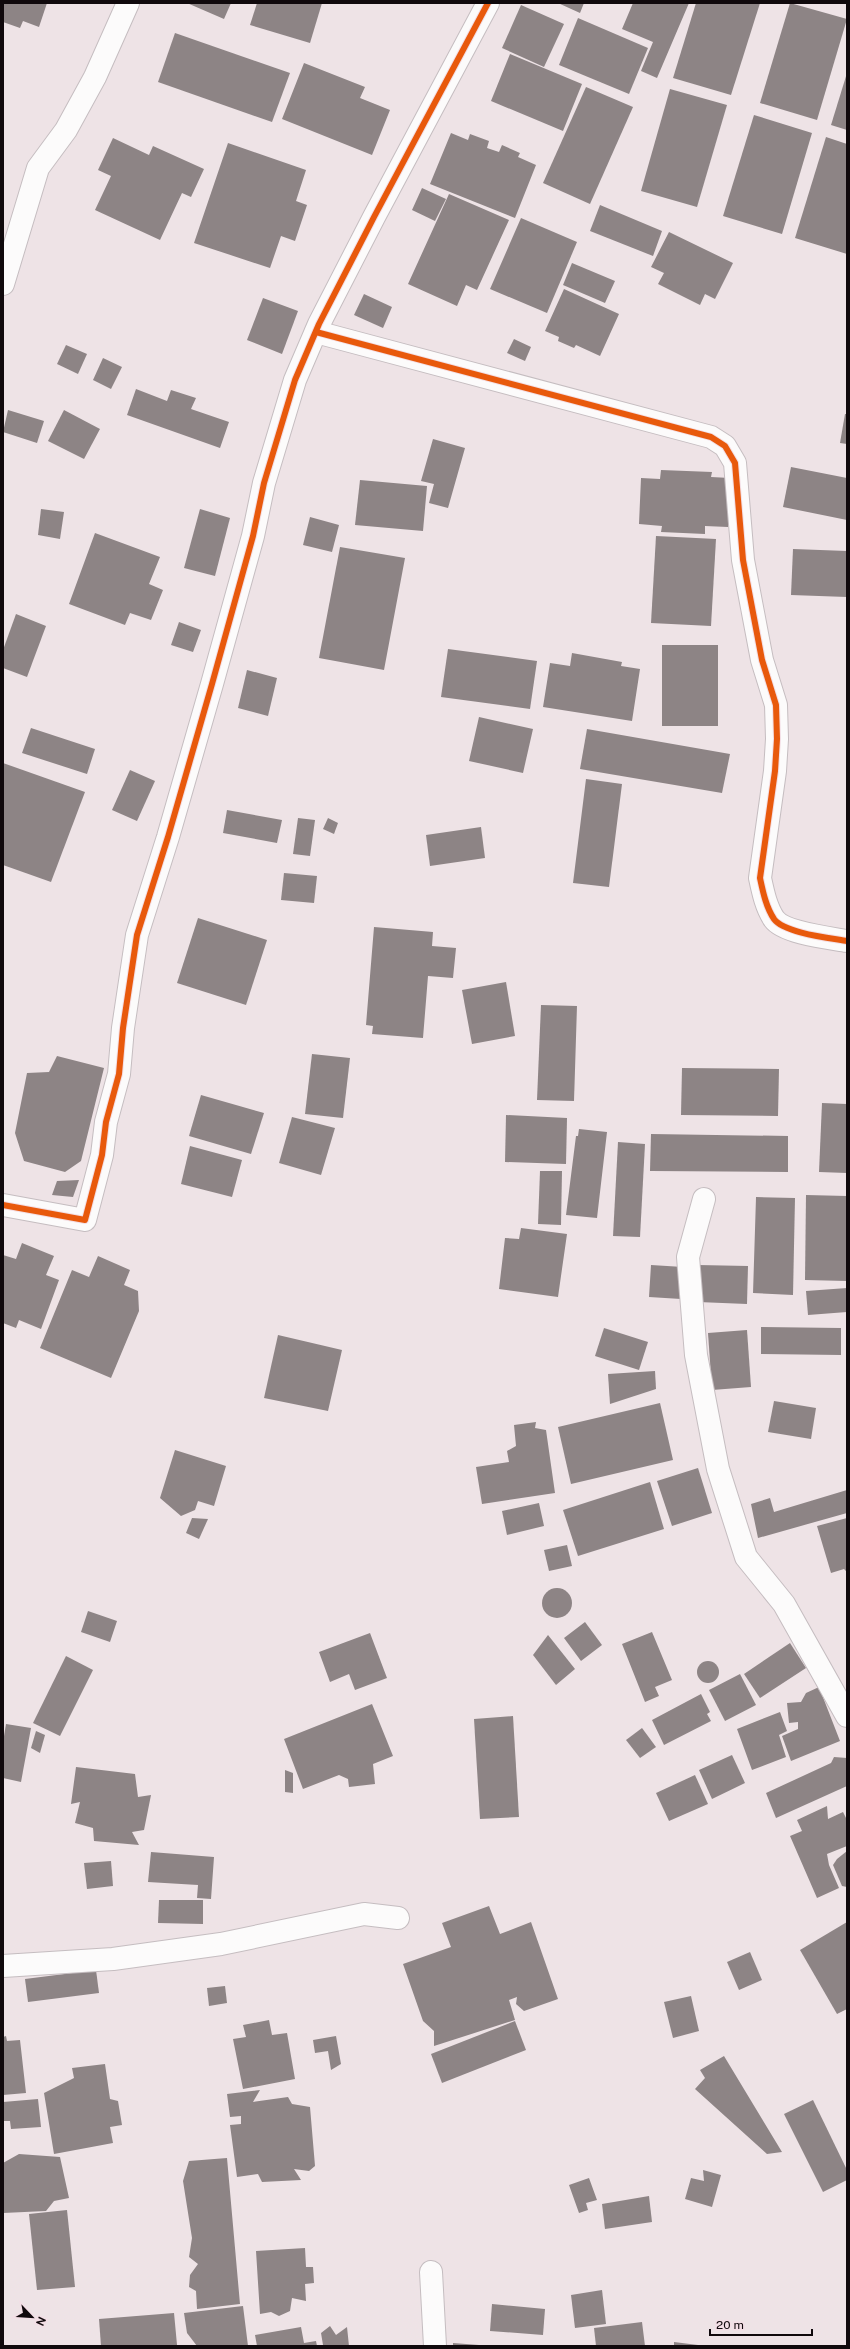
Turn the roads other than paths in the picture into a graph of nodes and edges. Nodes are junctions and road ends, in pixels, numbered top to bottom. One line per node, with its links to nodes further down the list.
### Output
1 (128, 3): 3 (street)
2 (488, 3): 4 (street)
3 (3, 284)
4 (316, 332): 5 (street); 7 (street)
5 (847, 941)
6 (704, 1199): 8 (street)
7 (3, 1205)
8 (847, 1716)
9 (398, 1918): 10 (street)
10 (3, 1966)
11 (431, 2272): 12 (street)
12 (435, 2346)

